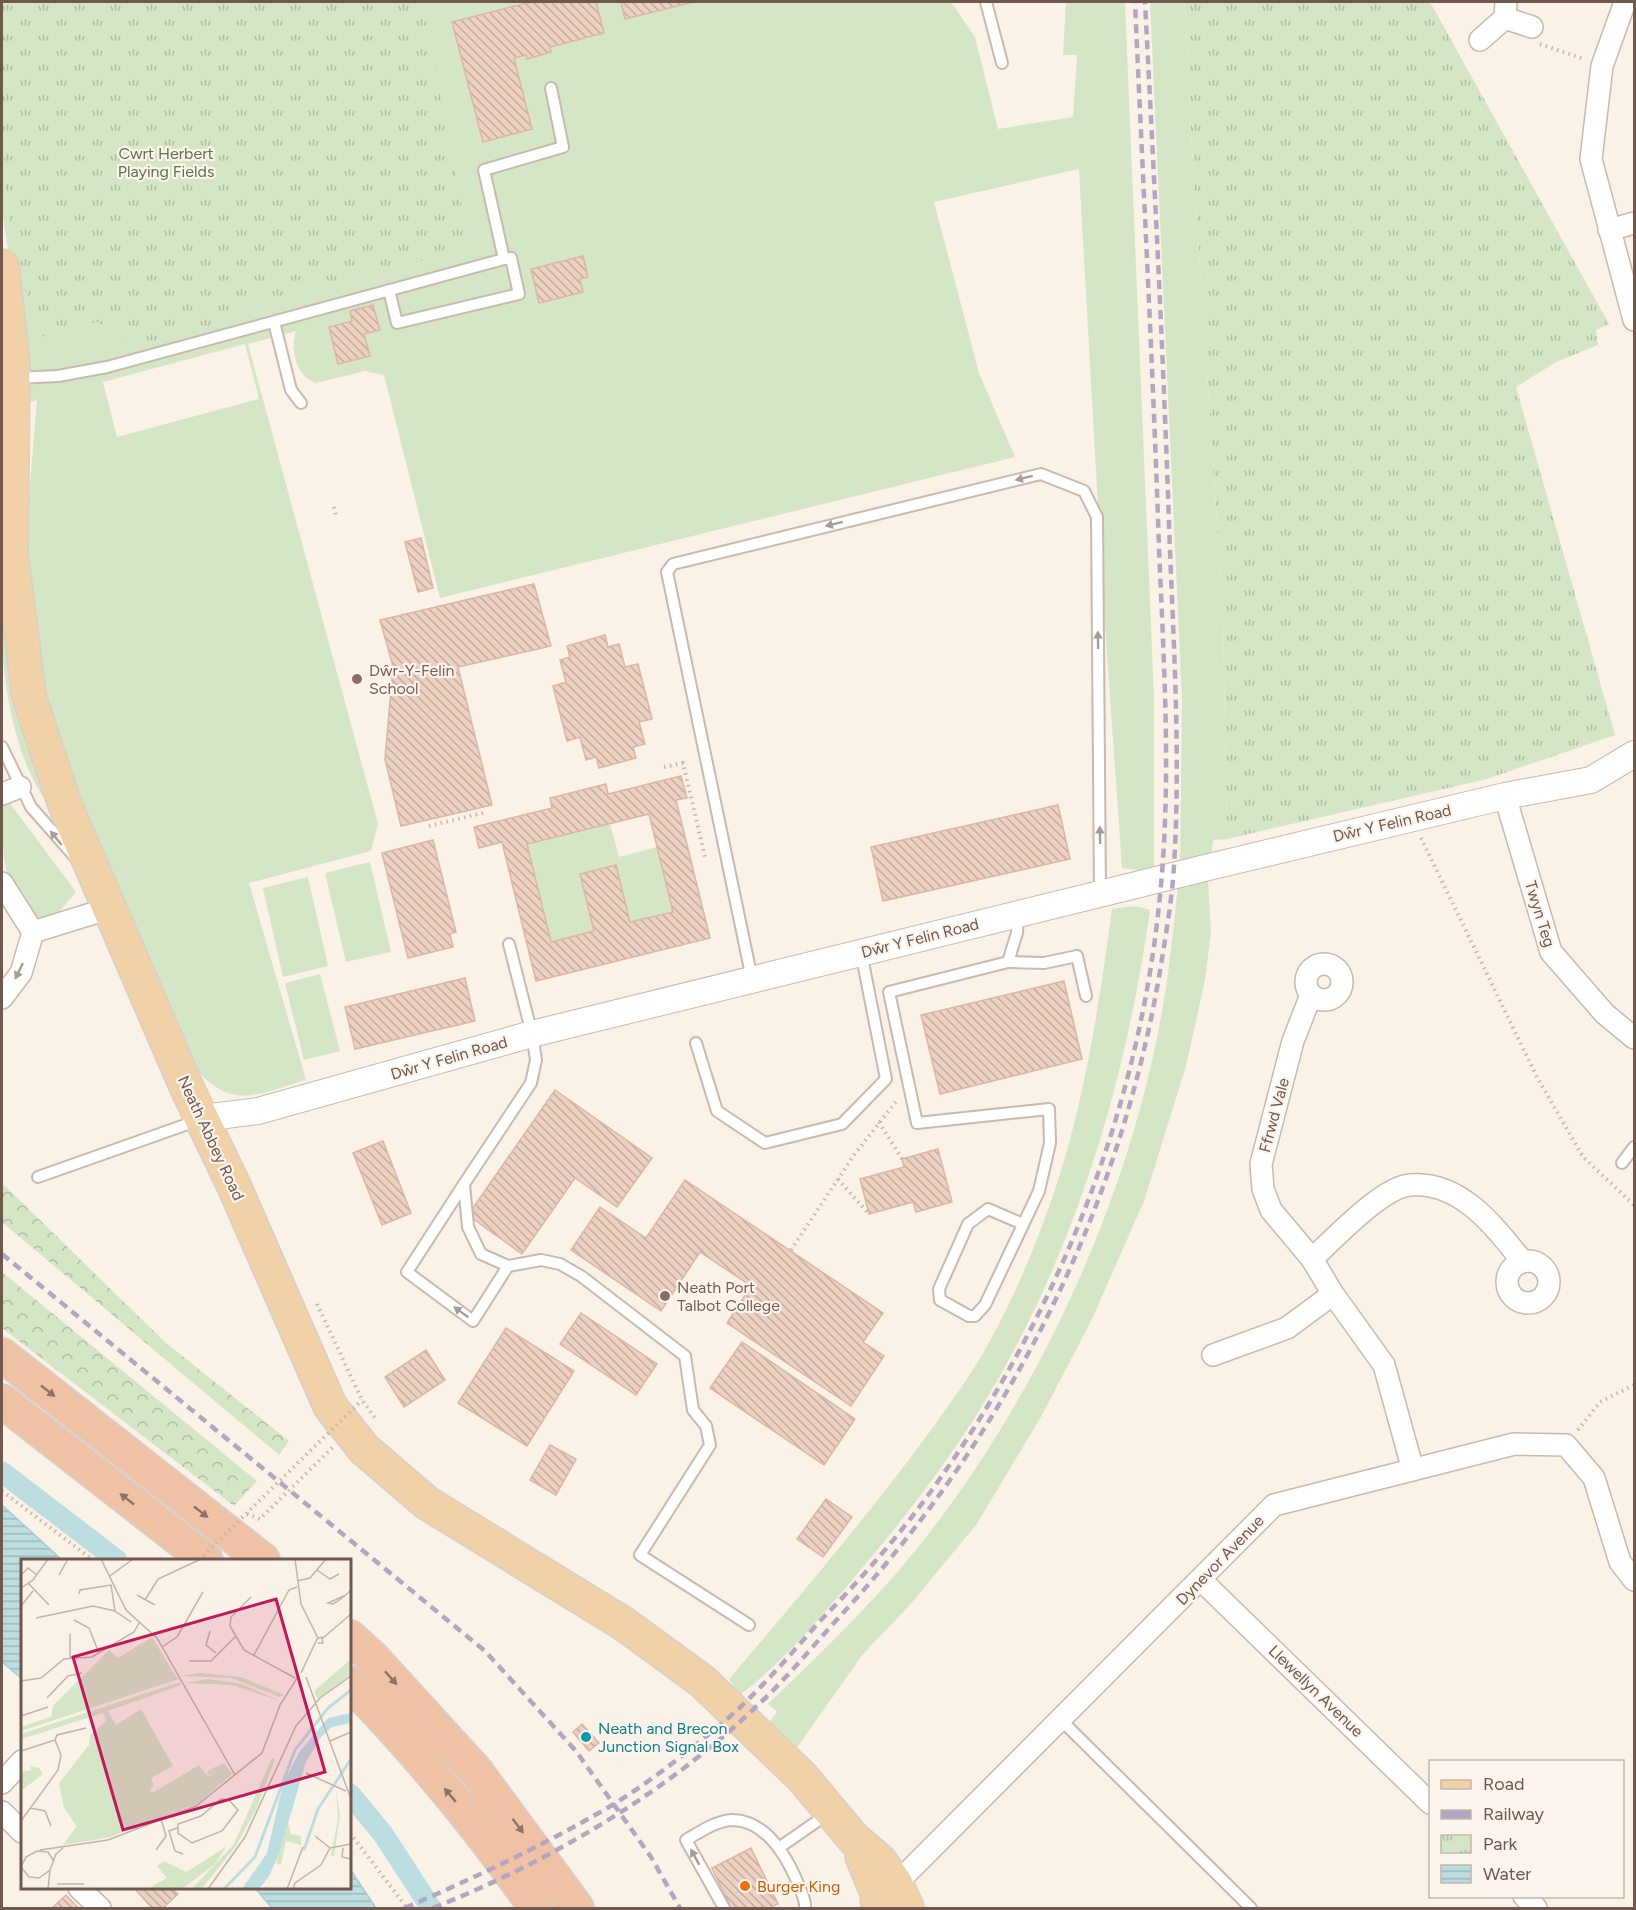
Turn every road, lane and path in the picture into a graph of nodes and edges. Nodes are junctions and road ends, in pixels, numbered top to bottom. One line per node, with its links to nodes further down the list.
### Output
1 (986, 2): 6 (lane)
2 (1625, 2): 7 (street)
3 (1505, 10): 4 (street); 5 (street)
4 (1532, 27): 7 (path)
5 (1480, 40)
6 (1002, 63)
7 (1602, 66): 10 (street)
8 (551, 88): 11 (lane)
9 (1635, 223): 10 (street)
10 (1609, 230): 14 (street)
11 (504, 259): 13 (lane); 13 (lane)
12 (2, 266): 16 (main road, Neath Abbey Road)
13 (389, 290): 15 (lane)
14 (1635, 320)
15 (274, 322): 16 (lane); 17 (lane)
16 (9, 368): 18 (main road, Neath Abbey Road)
17 (301, 403)
18 (11, 459): 19 (lane, Neath Abbey Road); 32 (main road, Neath Abbey Road)
19 (2, 504)
20 (334, 507): 21 (path)
21 (336, 516)
22 (2, 747): 25 (lane, Neath Abbey Road)
23 (1635, 754): 26 (street, Dŵr Y Felin Road)
24 (664, 767): 30 (path)
25 (11, 791): 32 (lane, Neath Abbey Road, one-way to 25)
26 (1505, 796): 28 (street, Dŵr Y Felin Road); 43 (street, Twyn Teg)
27 (483, 813): 29 (path)
28 (1411, 819): 33 (street, Dŵr Y Felin Road); 55 (path)
29 (429, 826)
30 (705, 857)
31 (2, 883): 35 (street)
32 (104, 893): 35 (street); 47 (main road, Neath Abbey Road)
33 (1100, 894): 34 (street, Dŵr Y Felin Road); 39 (lane, one-way to 39)
34 (1018, 914): 37 (street, Dŵr Y Felin Road); 38 (lane)
35 (33, 932): 42 (street, one-way to 42)
36 (509, 944): 44 (lane)
37 (861, 952): 39 (street, Dŵr Y Felin Road); 45 (lane)
38 (1008, 962): 41 (lane); 46 (lane)
39 (752, 980): 44 (street, Dŵr Y Felin Road)
40 (1311, 995): 59 (street, Ffrwd Vale)
41 (1086, 996)
42 (2, 998)
43 (1632, 1030)
44 (532, 1034): 47 (street, Dŵr Y Felin Road); 54 (lane)
45 (696, 1043)
46 (909, 1084): 48 (path); 57 (lane)
47 (203, 1118): 52 (lane); 86 (main road, Neath Abbey Road)
48 (879, 1122): 50 (path); 53 (path)
49 (1635, 1147): 51 (lane)
50 (902, 1159)
51 (1622, 1163)
52 (38, 1177)
53 (838, 1179): 56 (path); 58 (path)
54 (464, 1184): 61 (lane); 61 (lane, one-way to 54)
55 (1635, 1205)
56 (869, 1214)
57 (1023, 1224): 57 (lane)
58 (791, 1250)
59 (1312, 1259): 60 (street); 62 (street, Ffrwd Vale)
60 (1523, 1262)
61 (508, 1266): 79 (lane)
62 (1333, 1294): 64 (street); 70 (street, Ffrwd Vale)
63 (2, 1355): 76 (highway, one-way to 76)
64 (1213, 1355)
65 (1635, 1385): 68 (path)
66 (362, 1400): 72 (path, bridge)
67 (2, 1401): 75 (highway, one-way to 67)
68 (1566, 1445): 70 (street, Dynevor Avenue); 78 (street)
69 (333, 1447): 72 (path, bridge)
70 (1413, 1470): 77 (street, Dynevor Avenue)
71 (2, 1491): 73 (path)
72 (248, 1514): 74 (path, bridge)
73 (92, 1559)
74 (200, 1559)
75 (205, 1559)
76 (262, 1559)
77 (1201, 1580): 82 (street, Dynevor Avenue); 85 (street, Llewellyn Avenue)
78 (1635, 1580)
79 (749, 1625)
80 (351, 1638): 96 (highway, one-way to 96)
81 (351, 1684): 95 (highway, one-way to 81)
82 (1062, 1721): 92 (street, Dynevor Avenue); 99 (lane)
83 (21, 1762): 84 (street)
84 (2, 1783)
85 (1429, 1801)
86 (833, 1811): 90 (lane); 92 (main road, Neath Abbey Road)
87 (2, 1812): 88 (street)
88 (21, 1831)
89 (351, 1834): 94 (path)
90 (780, 1847): 97 (lane, one-way to 90); 98 (lane)
91 (82, 1889): 93 (street)
92 (894, 1900)
93 (100, 1908)
94 (407, 1908)
95 (536, 1908)
96 (577, 1908)
97 (723, 1908)
98 (805, 1908)
99 (1251, 1908)

